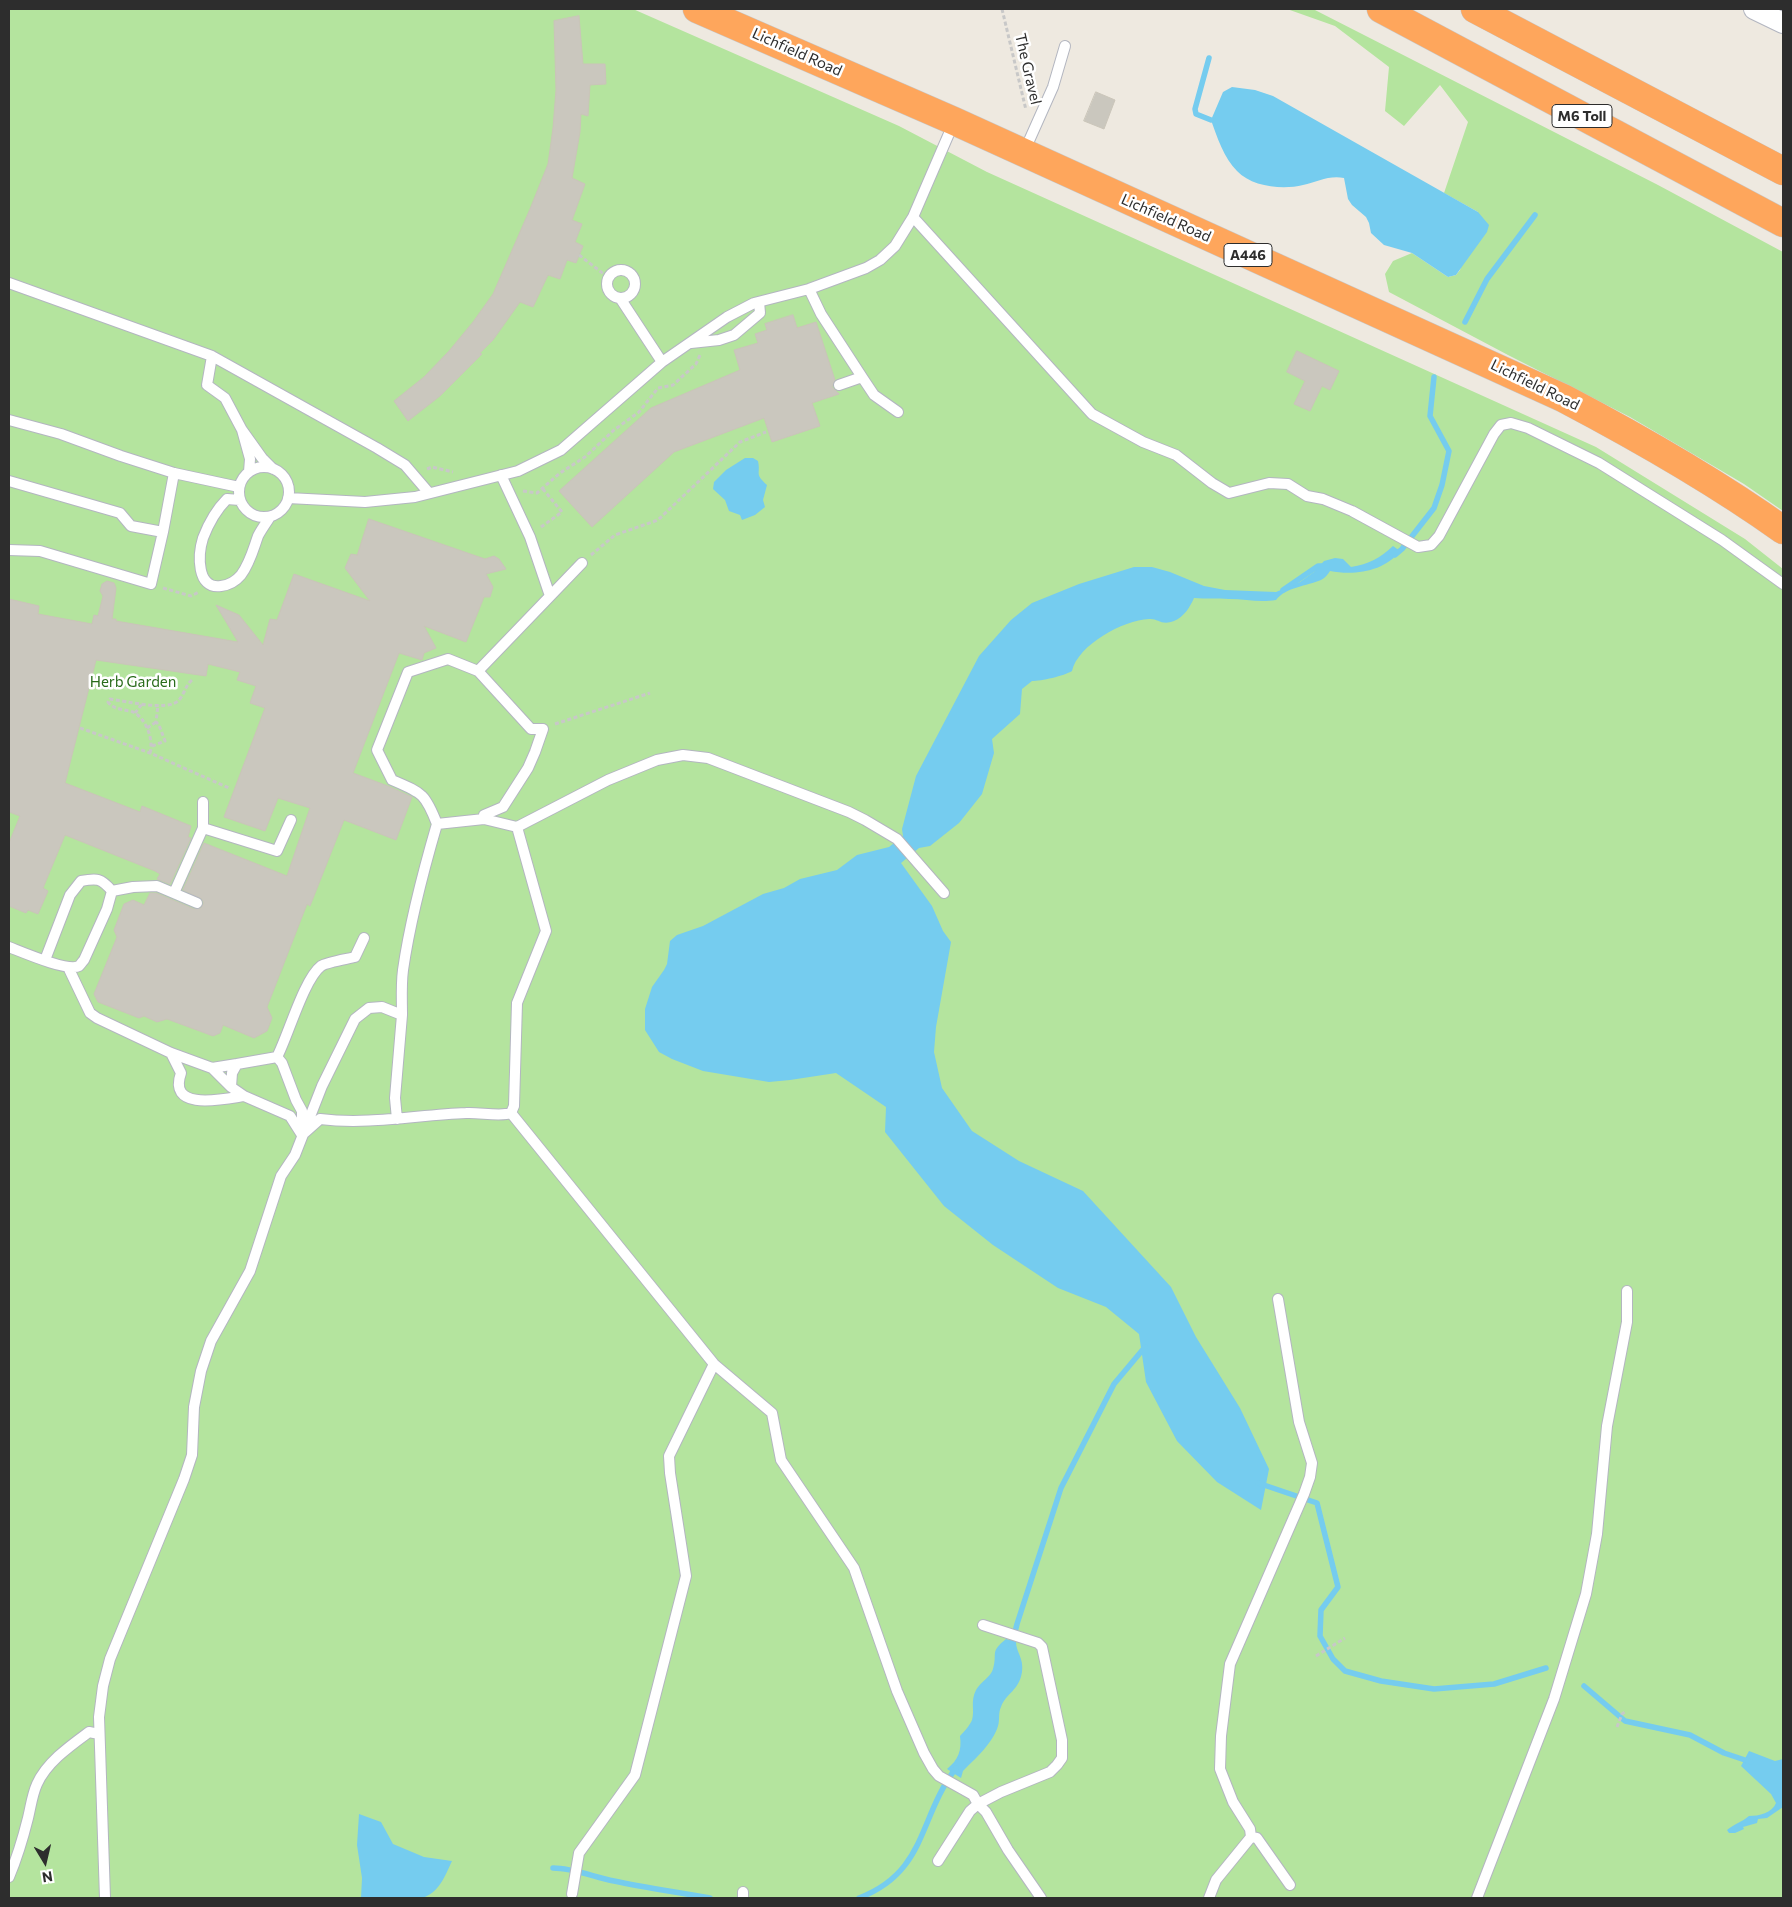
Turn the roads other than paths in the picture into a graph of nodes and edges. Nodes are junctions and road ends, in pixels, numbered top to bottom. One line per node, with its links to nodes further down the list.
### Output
1 (697, 9): 7 (highway, Lichfield Road / A446)
2 (1381, 9): 11 (highway, M6 Toll)
3 (1475, 9): 9 (highway, M6 Toll)
4 (1754, 9): 5 (street)
5 (1783, 23)
6 (1066, 46): 8 (lane)
7 (954, 121): 8 (highway, Lichfield Road / A446); 10 (lane)
8 (1028, 144): 34 (highway, Lichfield Road / A446)
9 (1783, 171)
10 (913, 218): 13 (lane); 38 (lane)
11 (1783, 223)
12 (9, 283): 17 (lane)
13 (810, 289): 15 (lane); 19 (lane)
14 (620, 298): 14 (lane); 18 (lane)
15 (759, 302): 16 (lane); 16 (lane)
16 (689, 343): 18 (lane)
17 (212, 356): 23 (lane); 30 (lane)
18 (662, 362): 27 (lane)
19 (862, 377): 20 (lane); 21 (lane)
20 (839, 385)
21 (898, 412)
22 (9, 420): 26 (lane)
23 (242, 430): 24 (lane); 25 (lane)
24 (273, 469): 25 (lane); 31 (lane)
25 (249, 472): 29 (lane)
26 (174, 473): 29 (lane); 35 (lane)
27 (502, 475): 30 (lane); 39 (lane)
28 (9, 481): 35 (lane)
29 (239, 486): 32 (lane)
30 (429, 493): 31 (lane)
31 (288, 498): 33 (lane)
32 (240, 500): 33 (lane); 33 (lane)
33 (270, 517)
34 (1783, 530)
35 (163, 532): 36 (lane)
36 (9, 550)
37 (581, 563): 39 (lane)
38 (1783, 584)
39 (550, 596): 40 (lane)
40 (492, 658): 41 (lane); 42 (lane)
41 (478, 671): 42 (lane); 47 (lane)
42 (489, 682): 44 (lane)
43 (203, 802): 49 (lane)
44 (503, 807): 45 (lane); 48 (lane)
45 (484, 819): 47 (lane); 48 (lane)
46 (291, 820): 49 (lane)
47 (437, 824): 58 (lane)
48 (517, 827): 52 (lane); 67 (lane)
49 (203, 828): 51 (lane)
50 (112, 891): 51 (lane); 56 (lane); 57 (lane)
51 (174, 893): 53 (lane)
52 (944, 893)
53 (197, 903)
54 (364, 938): 60 (lane)
55 (9, 947): 56 (lane)
56 (45, 960): 57 (lane)
57 (68, 967): 59 (lane)
58 (402, 1016): 65 (lane); 70 (lane)
59 (171, 1053): 62 (lane); 64 (lane)
60 (277, 1057): 61 (lane); 66 (lane)
61 (237, 1064): 62 (lane); 63 (lane)
62 (212, 1068): 63 (lane)
63 (231, 1087): 64 (lane)
64 (244, 1096): 68 (lane)
65 (315, 1106): 66 (lane); 69 (lane); 71 (lane)
66 (302, 1111): 68 (lane); 71 (lane)
67 (511, 1113): 70 (lane); 74 (lane)
68 (290, 1116): 71 (lane)
69 (320, 1119): 70 (lane); 71 (lane)
70 (397, 1119)
71 (302, 1134): 76 (lane)
72 (1627, 1291): 88 (lane)
73 (1278, 1299): 80 (lane)
74 (714, 1364): 79 (lane); 84 (lane)
75 (983, 1625): 79 (lane)
76 (99, 1718): 77 (lane); 78 (lane)
77 (88, 1732): 78 (lane); 82 (lane)
78 (99, 1734): 85 (lane)
79 (978, 1804): 81 (lane); 86 (lane)
80 (1253, 1835): 83 (lane); 87 (lane)
81 (938, 1861)
82 (9, 1877)
83 (1290, 1885)
84 (572, 1894)
85 (105, 1898)
86 (1041, 1898)
87 (1209, 1898)
88 (1477, 1898)

